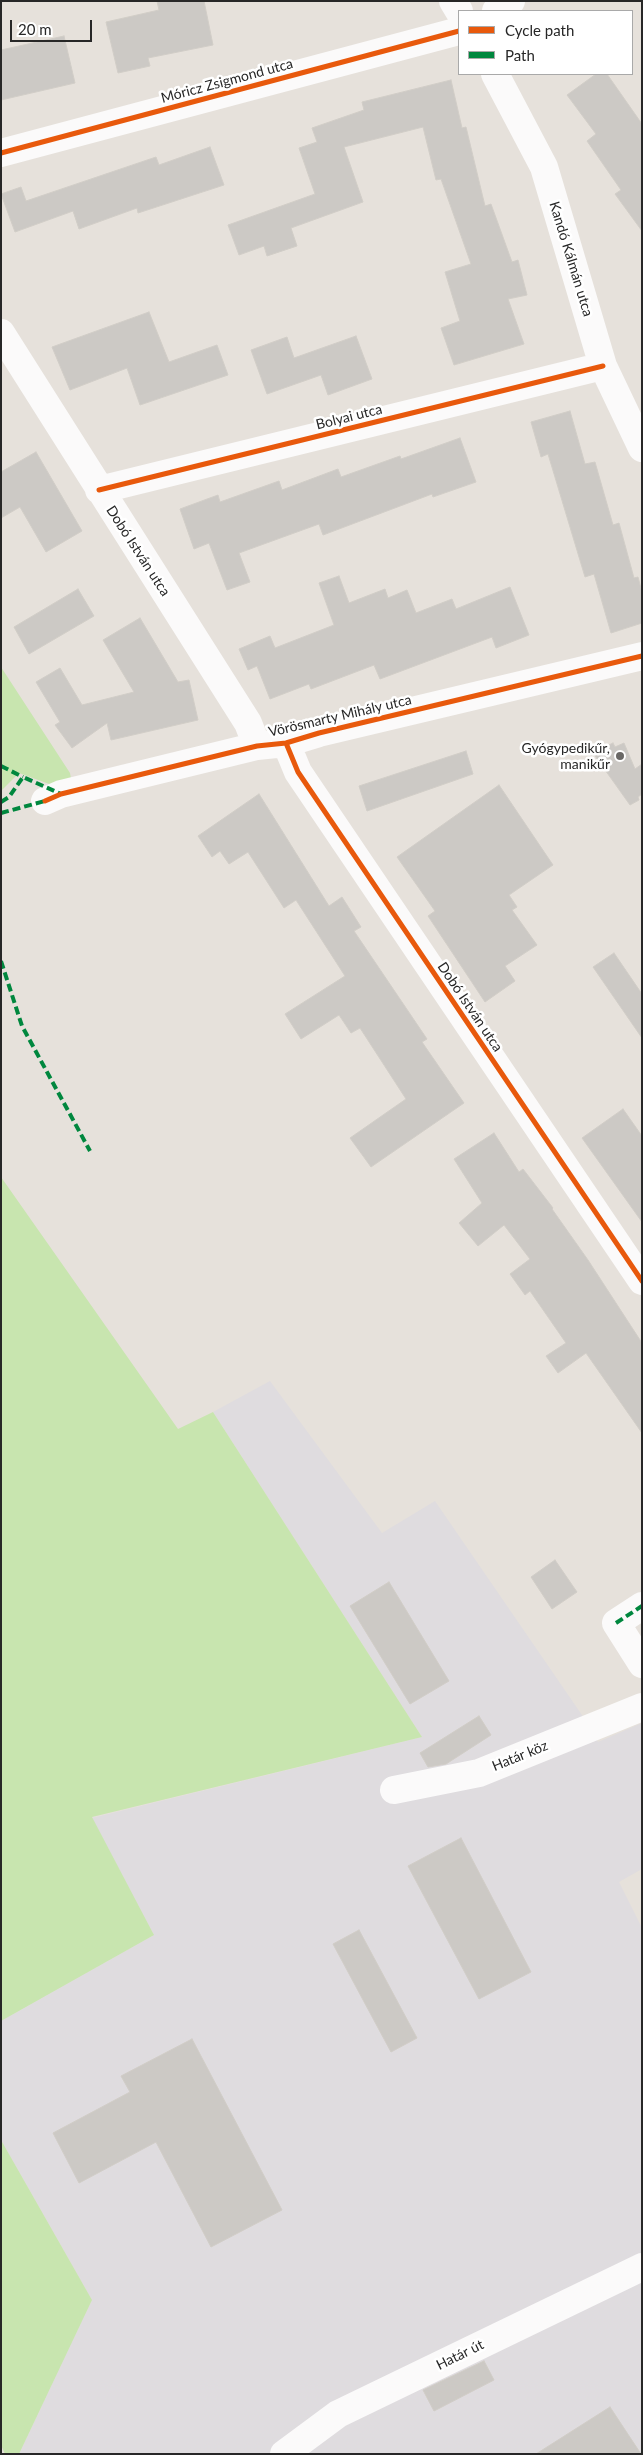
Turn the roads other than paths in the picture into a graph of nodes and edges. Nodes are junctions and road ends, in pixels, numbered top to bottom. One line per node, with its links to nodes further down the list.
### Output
1 (511, 1): 2 (street)
2 (498, 10)
3 (458, 31): 5 (street, Móricz Zsigmond utca)
4 (496, 75): 7 (street, Kandó Kálmán utca)
5 (1, 153)
6 (1, 333): 9 (street, Dobó István utca)
7 (604, 366): 8 (street, Kandó Kálmán utca); 9 (street, Bolyai utca)
8 (642, 448)
9 (99, 490): 12 (street, Dobó István utca)
10 (642, 656): 11 (street, Vörösmarty Mihály utca)
11 (286, 743): 12 (street, Vörösmarty Mihály utca); 14 (street, Dobó István utca)
12 (257, 746): 13 (street, Vörösmarty Mihály utca)
13 (45, 800)
14 (642, 1281)
15 (642, 1606): 16 (street)
16 (642, 1664)
17 (642, 1707): 18 (street, Határ köz)
18 (394, 1790)
19 (642, 2267): 20 (street, Határ út)
20 (284, 2454)

